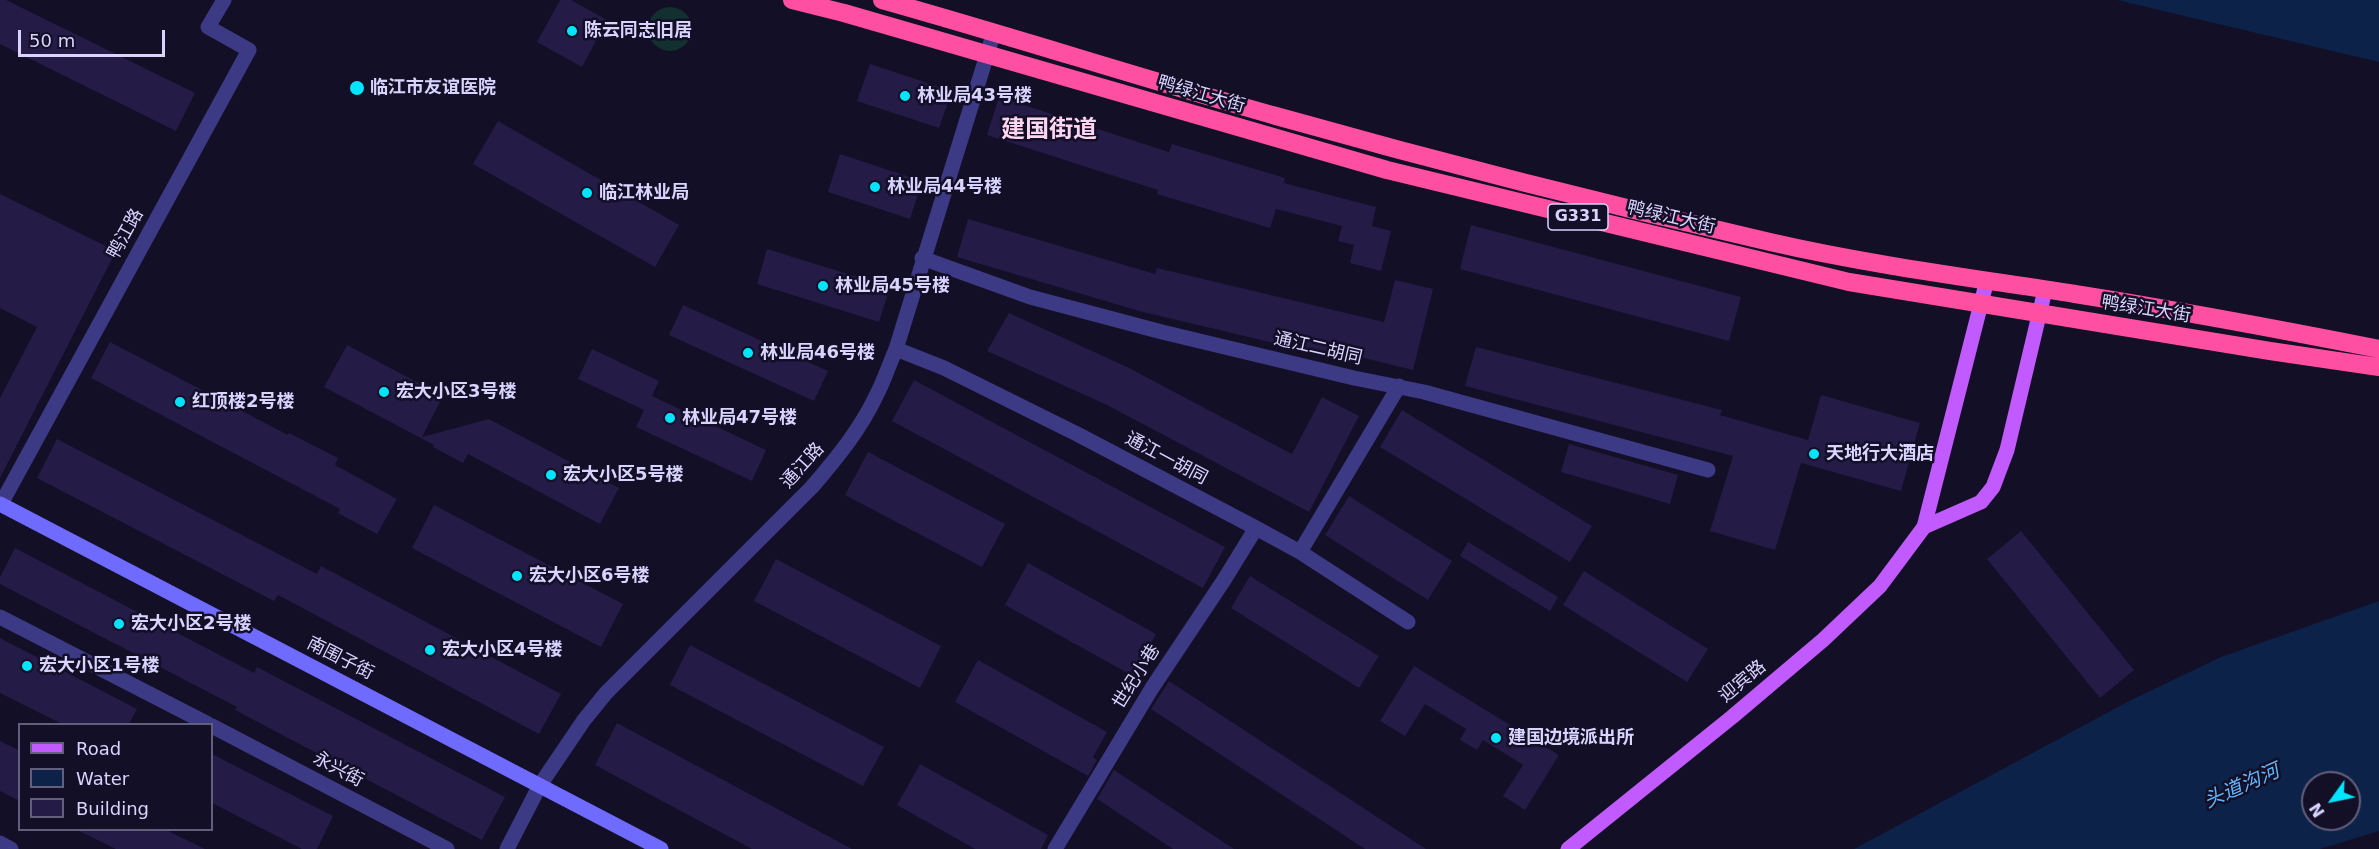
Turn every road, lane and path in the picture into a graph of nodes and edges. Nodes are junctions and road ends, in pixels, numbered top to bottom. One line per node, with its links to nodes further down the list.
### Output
1 (224, 0): 16 (street, 鸭江路)
2 (792, 0): 5 (highway, 鸭绿江大街 / G331)
3 (882, 0): 4 (highway, 鸭绿江大街 / G331)
4 (994, 32): 5 (street, 通江路); 7 (highway, 鸭绿江大街 / G331)
5 (987, 55): 6 (street, 通江路); 9 (highway, 鸭绿江大街 / G331)
6 (922, 258): 11 (street, 通江路); 14 (street, 通江二胡同)
7 (1987, 280): 8 (highway, 鸭绿江大街 / G331); 9 (main road, 迎宾路)
8 (2045, 290): 10 (main road, 迎宾路); 12 (highway, 鸭绿江大街 / G331)
9 (1981, 304): 10 (highway, 鸭绿江大街 / G331); 17 (main road, 迎宾路)
10 (2040, 314): 13 (highway, 鸭绿江大街 / G331); 17 (main road, 迎宾路)
11 (896, 349): 18 (street, 通江一胡同); 24 (street, 通江路)
12 (2379, 349)
13 (2379, 367)
14 (1399, 386): 15 (street, 通江二胡同); 19 (street)
15 (1708, 470)
16 (0, 504): 24 (street, 南围子街)
17 (1924, 527): 31 (main road, 迎宾路)
18 (1256, 528): 19 (street, 通江一胡同); 30 (street, 世纪小巷)
19 (1300, 552): 21 (street, 通江一胡同)
20 (0, 617): 22 (street, 永兴街)
21 (1408, 622)
22 (206, 723)
23 (213, 727): 27 (street, 永兴街)
24 (540, 785): 28 (street, 通江路); 29 (street, 南围子街)
25 (0, 843): 26 (street)
26 (11, 849)
27 (447, 849)
28 (507, 849)
29 (660, 849)
30 (1055, 849)
31 (1568, 849)

